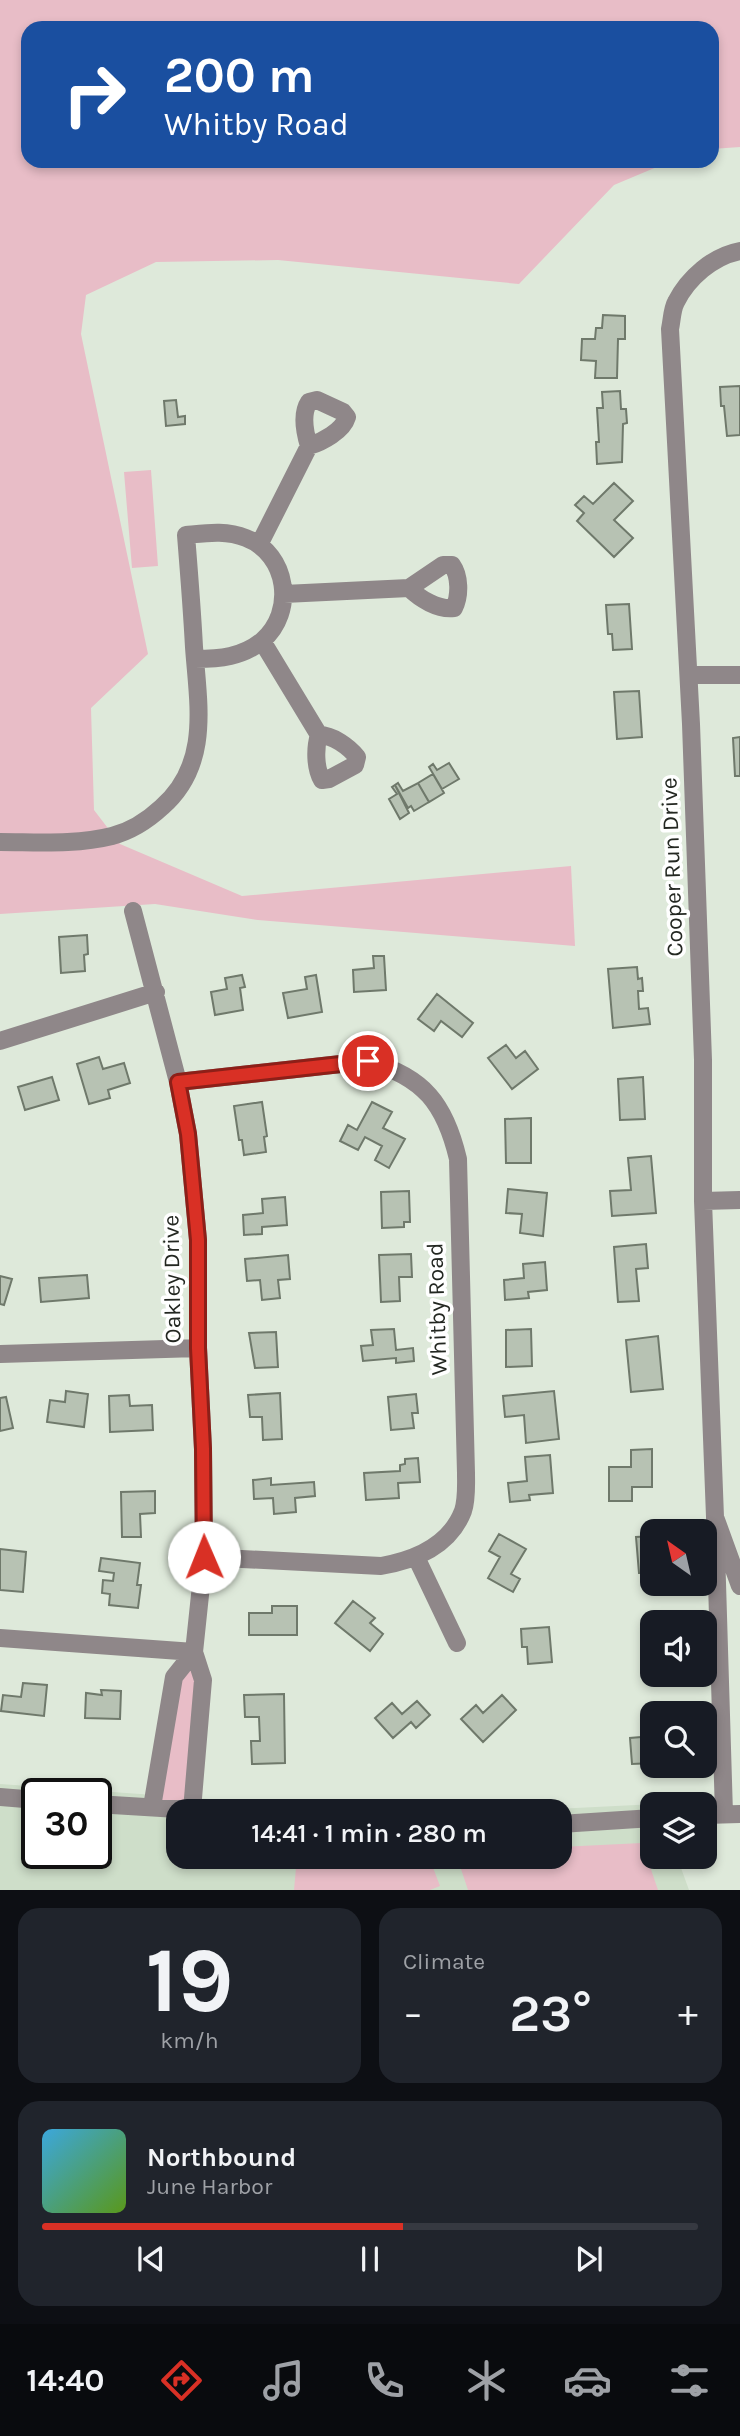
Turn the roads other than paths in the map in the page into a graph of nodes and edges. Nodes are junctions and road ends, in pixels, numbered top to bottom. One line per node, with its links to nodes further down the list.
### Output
1 (740, 251): 8 (street, Cooper Run Drive)
2 (309, 446): 3 (street)
3 (259, 545): 5 (street); 7 (street)
4 (409, 588): 5 (street)
5 (284, 594): 6 (street)
6 (262, 641): 7 (street); 10 (street)
7 (195, 659): 11 (street)
8 (689, 675): 9 (street); 17 (street, Cooper Run Drive)
9 (740, 675)
10 (319, 735)
11 (0, 842)
12 (133, 911): 13 (street, Oakley Drive)
13 (156, 992): 14 (street); 15 (street, Oakley Drive)
14 (0, 1041)
15 (178, 1082): 18 (street, Oakley Drive); 22 (street, Whitby Road)
16 (740, 1200): 17 (street)
17 (703, 1201): 20 (street, Cooper Run Drive)
18 (198, 1348): 19 (street); 21 (street, Oakley Drive)
19 (0, 1354)
20 (715, 1517): 23 (street, Cooper Run Drive); 33 (street, Cooper Run Drive)
21 (204, 1557): 22 (street, Whitby Road); 26 (street, Oakley Drive)
22 (416, 1557): 25 (street)
23 (740, 1586)
24 (0, 1638): 26 (street)
25 (457, 1643)
26 (194, 1652): 29 (street); 31 (street)
27 (0, 1797): 28 (street)
28 (21, 1799)
29 (201, 1799)
30 (112, 1805): 31 (street)
31 (152, 1807): 32 (street)
32 (166, 1808)
33 (732, 1814)
34 (640, 1819): 35 (street)
35 (572, 1823)

